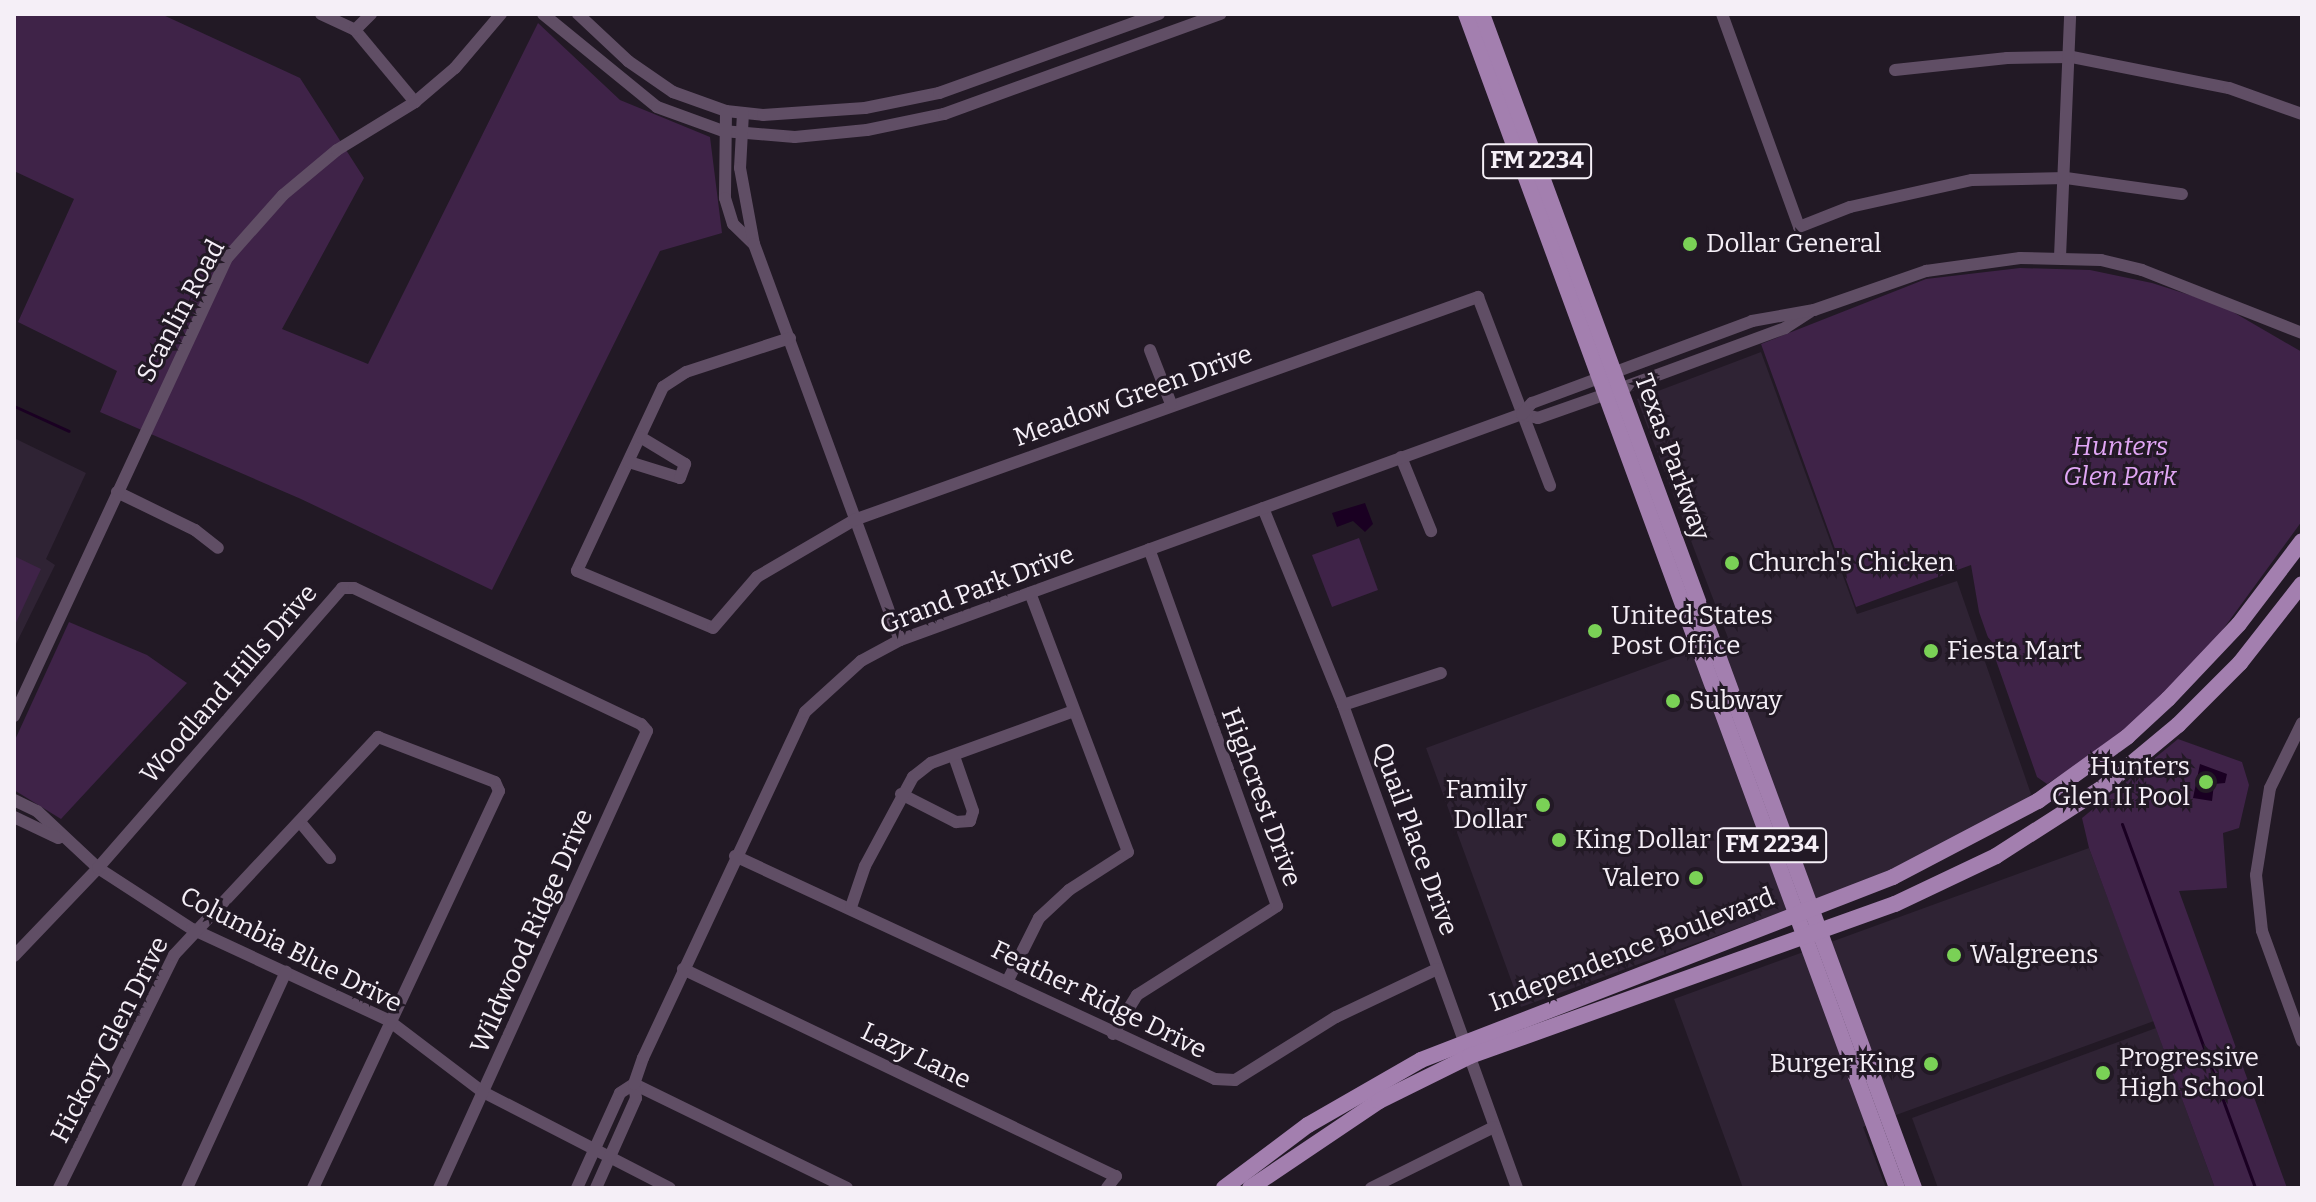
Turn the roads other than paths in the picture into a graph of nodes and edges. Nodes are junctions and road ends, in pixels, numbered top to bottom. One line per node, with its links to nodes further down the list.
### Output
1 (321, 14): 12 (street)
2 (371, 14): 12 (street)
3 (501, 14): 15 (street, Scanlin Road)
4 (543, 14): 19 (street)
5 (578, 14): 16 (street)
6 (1159, 14): 17 (street)
7 (1221, 14): 20 (street)
8 (1466, 14): 22 (main road, Texas Parkway / FM 2234)
9 (1482, 14): 22 (main road, Texas Parkway / FM 2234)
10 (1722, 14): 21 (street)
11 (2070, 14): 13 (street)
12 (355, 30): 15 (street)
13 (2072, 57): 14 (street); 18 (street); 21 (street)
14 (1895, 70)
15 (415, 102): 39 (street, Scanlin Road)
16 (726, 111): 17 (street); 19 (street)
17 (743, 113): 20 (street)
18 (2302, 114)
19 (723, 131): 20 (street); 24 (street)
20 (741, 135): 24 (street)
21 (2066, 178): 23 (street); 25 (street)
22 (1536, 182): 32 (main road, Texas Parkway / FM 2234)
23 (2182, 194)
24 (754, 244): 29 (street)
25 (2060, 257): 26 (street, Grand Park Drive); 27 (street, Grand Park Drive)
26 (1814, 310): 32 (street, Grand Park Drive); 32 (street, Grand Park Drive)
27 (2287, 330): 28 (street, Grand Park Drive); 30 (street, Grand Park Drive)
28 (2302, 333)
29 (790, 338): 35 (street); 41 (street)
30 (2302, 342)
31 (1150, 350): 33 (street)
32 (1610, 383): 34 (street, Grand Park Drive); 44 (main road, Texas Parkway / FM 2234); 47 (main road, Texas Parkway / FM 2234)
33 (1171, 404): 34 (street, Meadow Green Drive); 41 (street, Meadow Green Drive)
34 (1522, 414): 36 (street, Grand Park Drive); 38 (street)
35 (640, 437): 37 (street); 37 (street)
36 (1401, 457): 40 (street, Grand Park Drive); 42 (street)
37 (629, 462): 41 (street, Meadow Green Drive)
38 (1550, 486)
39 (117, 492): 45 (street); 59 (street, Scanlin Road)
40 (1263, 508): 46 (street, Grand Park Drive); 56 (street, Quail Place Drive)
41 (854, 520): 52 (street)
42 (1431, 531)
43 (2302, 541): 50 (main road, Independence Boulevard)
44 (1662, 547): 47 (main road); 53 (main road, Texas Parkway / FM 2234)
45 (218, 548)
46 (1149, 549): 49 (street, Grand Park Drive); 83 (street, Highcrest Drive)
47 (1687, 568): 55 (main road, Texas Parkway / FM 2234)
48 (2302, 584): 51 (main road, Independence Boulevard)
49 (1030, 593): 52 (street, Grand Park Drive); 58 (street)
50 (2263, 595): 51 (main road); 64 (main road, Independence Boulevard)
51 (2283, 612): 67 (main road, Independence Boulevard)
52 (900, 640): 69 (street, Grand Park Drive)
53 (1706, 668): 55 (main road); 73 (main road, Texas Parkway / FM 2234)
54 (1441, 673): 56 (street)
55 (1734, 693): 73 (main road, Texas Parkway / FM 2234)
56 (1343, 705): 78 (street, Quail Place Drive)
57 (610, 710): 71 (street, Woodland Hills Drive); 87 (street, Wildwood Ridge Drive)
58 (1074, 711): 61 (street); 80 (street)
59 (14, 716)
60 (2302, 723): 84 (street)
61 (954, 756): 62 (street); 62 (street)
62 (901, 794): 72 (street)
63 (14, 800): 68 (street, Columbia Blue Drive)
64 (2038, 801): 67 (main road); 73 (main road, Independence Boulevard)
65 (14, 817): 68 (street, Columbia Blue Drive)
66 (300, 822): 70 (street); 74 (street, Hickory Glen Drive); 82 (street, Hickory Glen Drive)
67 (2049, 825): 75 (main road, Independence Boulevard)
68 (63, 839): 71 (street, Columbia Blue Drive)
69 (735, 856): 72 (street, Feather Ridge Drive); 77 (street, Grand Park Drive)
70 (330, 858)
71 (98, 868): 74 (street, Columbia Blue Drive); 76 (street, Woodland Hills Drive)
72 (851, 907): 80 (street, Feather Ridge Drive)
73 (1804, 910): 75 (main road, Texas Parkway / FM 2234); 81 (main road, Independence Boulevard)
74 (192, 929): 79 (street, Columbia Blue Drive); 93 (street, Hickory Glen Drive)
75 (1813, 934): 81 (main road, Independence Boulevard); 92 (main road, Texas Parkway / FM 2234); 106 (main road, Texas Parkway / FM 2234)
76 (14, 956)
77 (683, 969): 86 (street, Grand Park Drive); 101 (street, Lazy Lane)
78 (1437, 969): 83 (street, Feather Ridge Drive); 85 (street, Quail Place Drive)
79 (286, 972): 82 (street, Columbia Blue Drive); 94 (street)
80 (1008, 980): 83 (street, Feather Ridge Drive)
81 (1650, 981): 85 (main road, Independence Boulevard)
82 (388, 1020): 87 (street, Columbia Blue Drive); 95 (street)
83 (1113, 1034)
84 (2302, 1041)
85 (1467, 1048): 88 (street, Quail Place Drive); 89 (main road, Independence Boulevard)
86 (634, 1084): 90 (street, Grand Park Drive); 91 (street, Grand Park Drive); 100 (street)
87 (483, 1092): 90 (street, Columbia Blue Drive); 96 (street, Wildwood Ridge Drive)
88 (1494, 1127): 104 (street); 105 (street, Quail Place Drive)
89 (1312, 1132): 102 (main road, Independence Boulevard); 103 (main road, Independence Boulevard)
90 (593, 1153): 91 (street, Columbia Blue Drive); 97 (street, Grand Park Drive)
91 (609, 1160): 98 (street, Grand Park Drive); 99 (street, Columbia Blue Drive)
92 (1898, 1185)
93 (59, 1188)
94 (187, 1188)
95 (313, 1188)
96 (439, 1188)
97 (577, 1188)
98 (596, 1188)
99 (670, 1188)
100 (847, 1188)
101 (1107, 1188)
102 (1224, 1188)
103 (1250, 1188)
104 (1371, 1188)
105 (1517, 1188)
106 (1914, 1188)

